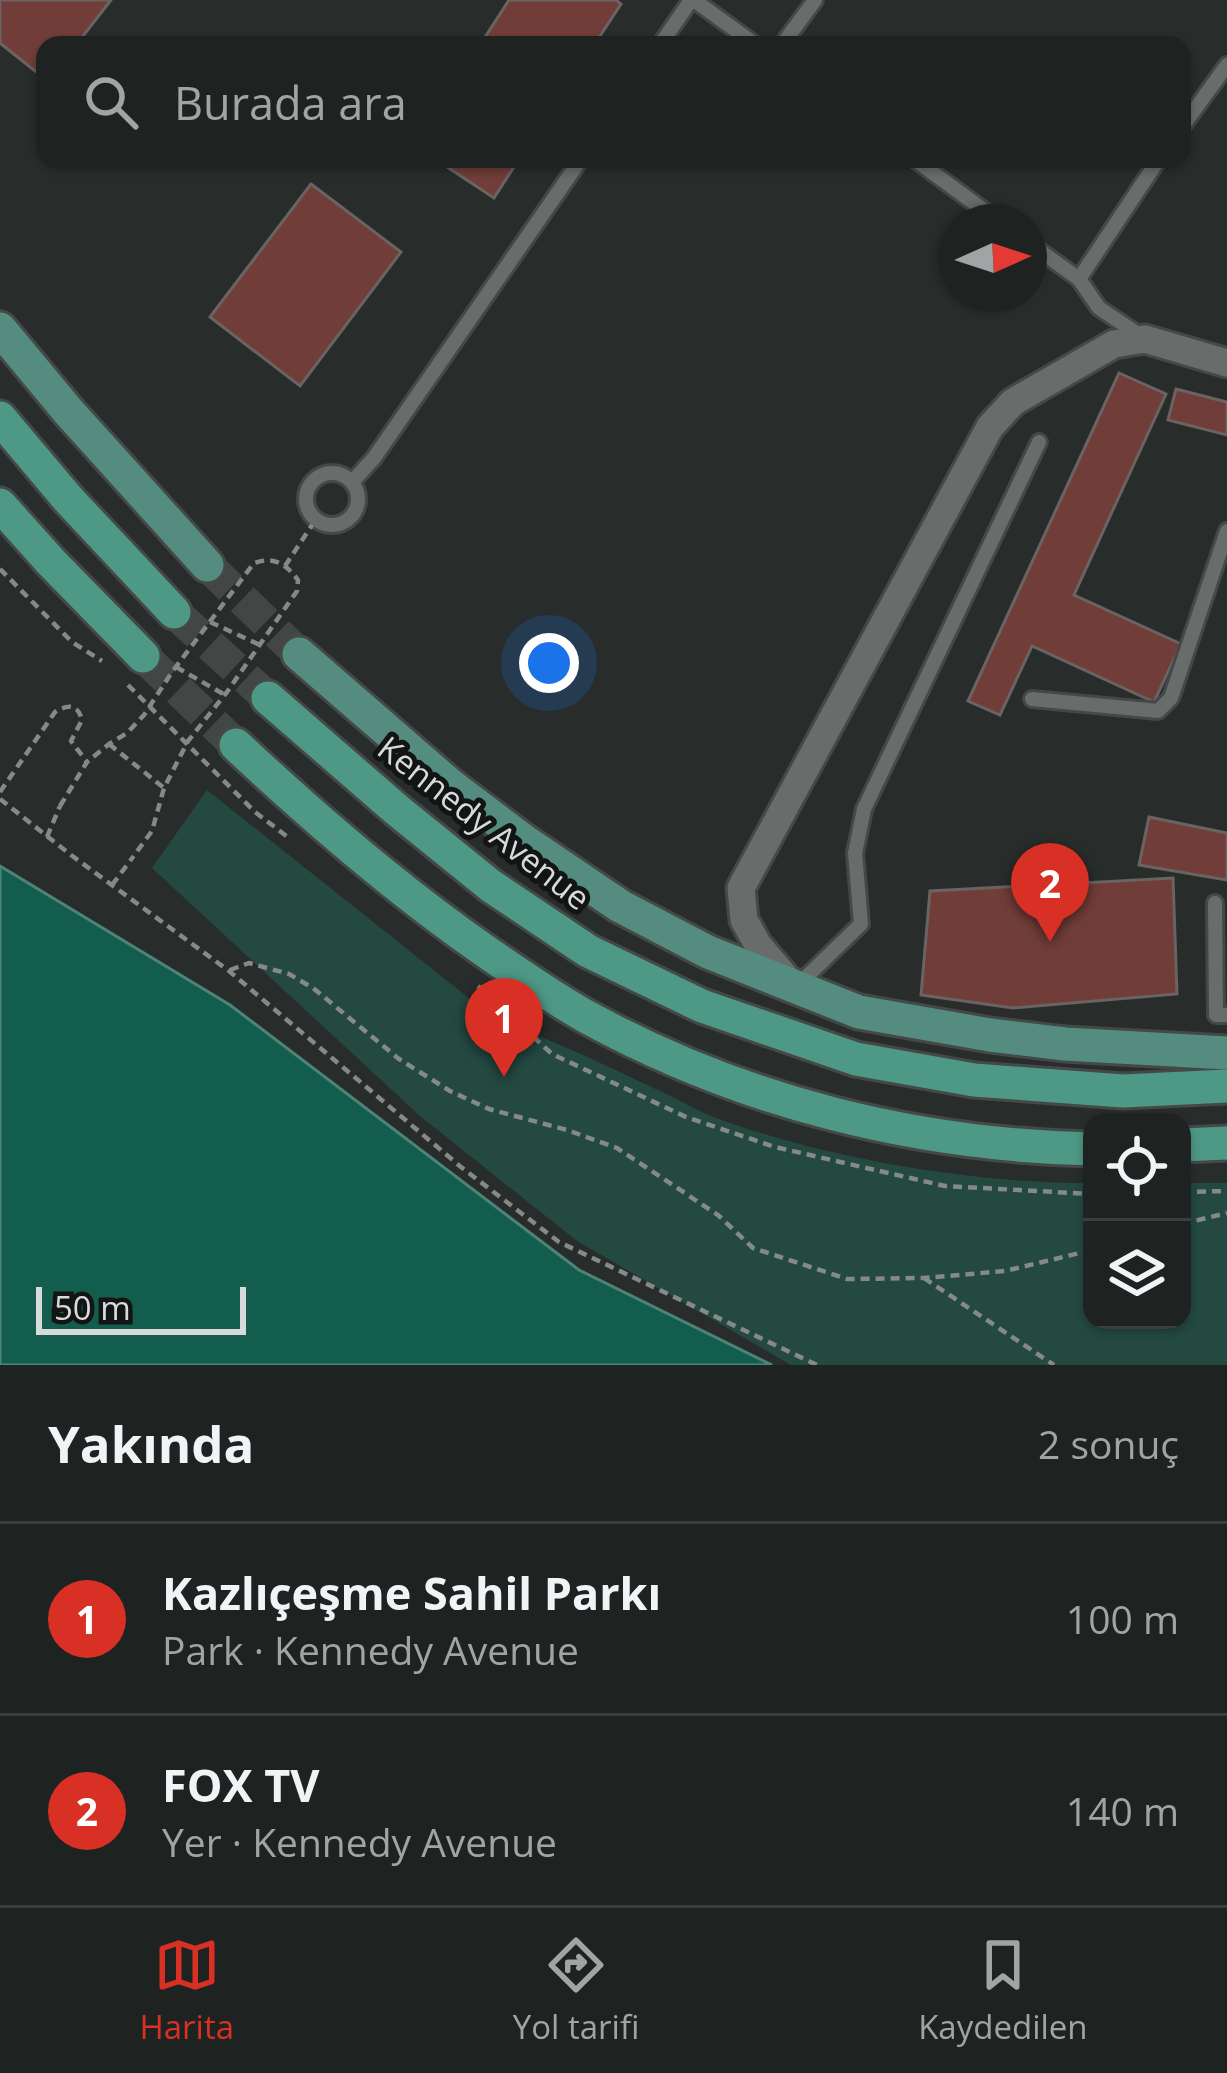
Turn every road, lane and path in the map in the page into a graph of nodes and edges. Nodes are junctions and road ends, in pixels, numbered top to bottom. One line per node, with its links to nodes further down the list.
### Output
1 (693, 0): 3 (lane); 4 (lane)
2 (815, 0): 5 (lane)
3 (667, 36)
4 (743, 36)
5 (789, 36)
6 (1227, 65): 7 (lane)
7 (1191, 115)
8 (575, 168): 19 (lane)
9 (926, 168): 11 (lane)
10 (1153, 168): 13 (lane)
11 (975, 204)
12 (1047, 256): 13 (lane)
13 (1078, 279): 15 (lane)
14 (0, 329): 23 (main road)
15 (1145, 339): 16 (street); 44 (street)
16 (1227, 363)
17 (0, 418): 26 (highway)
18 (1039, 442): 44 (lane)
19 (352, 482): 21 (lane); 21 (lane)
20 (0, 505): 31 (highway)
21 (316, 519): 24 (path)
22 (1227, 531): 34 (lane)
23 (207, 565)
24 (285, 566): 27 (path, bridge); 28 (path, bridge)
25 (0, 569): 30 (path)
26 (174, 612)
27 (210, 622): 28 (path); 31 (path, bridge)
28 (260, 645): 32 (path, bridge)
29 (299, 654): 44 (main road)
30 (108, 664)
31 (147, 667): 32 (path); 35 (path, bridge); 36 (path)
32 (225, 695): 38 (path, bridge)
33 (268, 698): 48 (highway, Kennedy Avenue)
34 (1032, 699)
35 (109, 743): 37 (path, bridge); 38 (path)
36 (226, 758): 51 (highway)
37 (87, 762): 39 (path); 40 (path, bridge)
38 (164, 788): 41 (path, bridge)
39 (0, 795): 40 (path)
40 (47, 837): 41 (path)
41 (112, 885): 43 (path)
42 (1215, 903): 46 (lane)
43 (229, 971): 58 (path); 59 (path)
44 (795, 988): 47 (main road)
45 (497, 1001): 54 (path)
46 (1227, 1015)
47 (1227, 1053)
48 (1227, 1086)
49 (1227, 1143): 50 (highway)
50 (1191, 1145)
51 (1083, 1149)
52 (1191, 1192): 53 (path)
53 (1227, 1192)
54 (1083, 1194)
55 (1227, 1213): 56 (path)
56 (1191, 1222)
57 (1083, 1252): 58 (path)
58 (924, 1278): 60 (path)
59 (817, 1365)
60 (1054, 1365)

